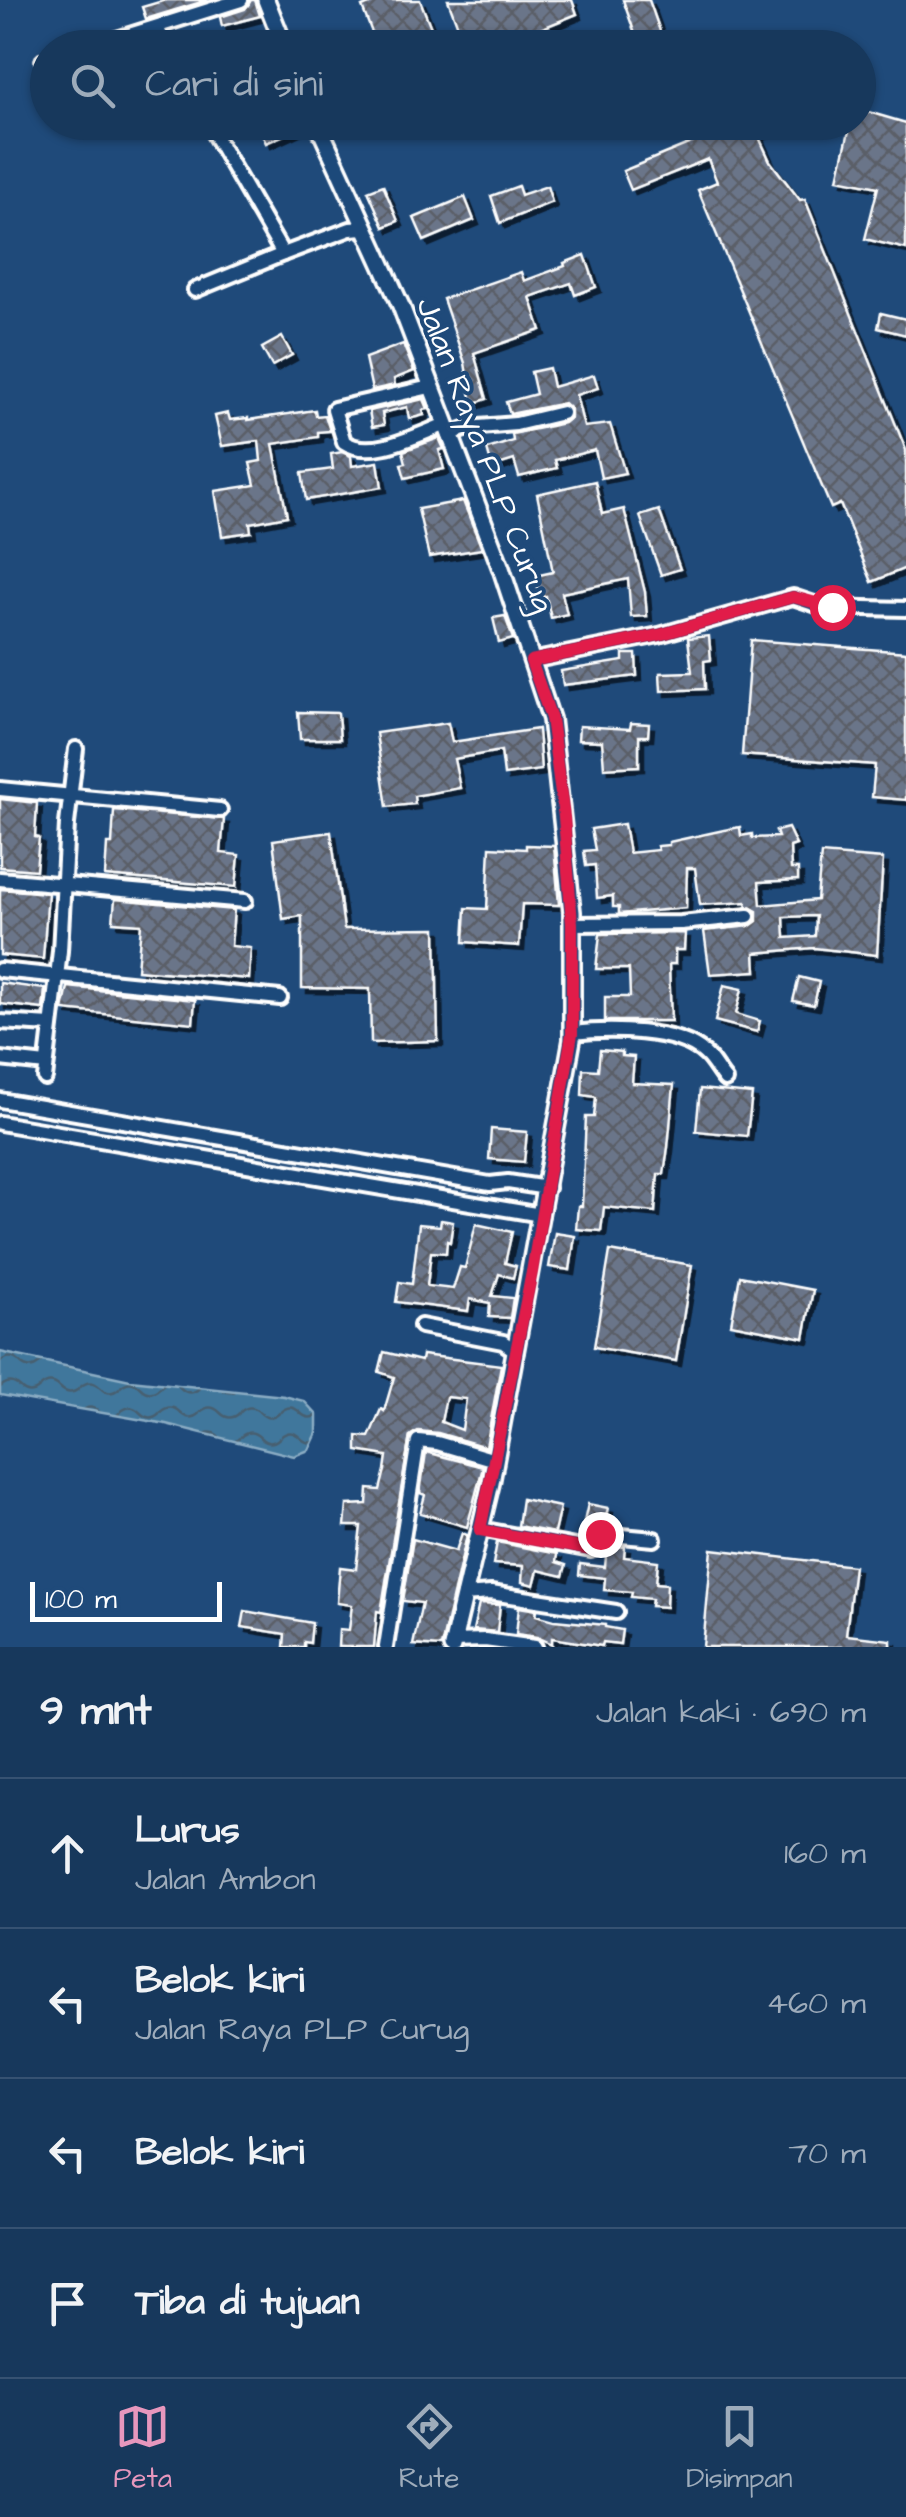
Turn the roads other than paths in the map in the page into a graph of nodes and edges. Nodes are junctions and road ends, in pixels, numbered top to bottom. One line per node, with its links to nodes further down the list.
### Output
1 (241, 0): 3 (street)
2 (266, 0): 6 (main road)
3 (157, 27): 4 (street); 5 (street)
4 (147, 30)
5 (158, 30)
6 (278, 30)
7 (217, 140): 10 (street)
8 (325, 140): 9 (main road, Jalan Raya PLP Curug)
9 (364, 228): 10 (street); 12 (main road, Jalan Raya PLP Curug)
10 (282, 254): 11 (street)
11 (196, 290)
12 (430, 387): 14 (main road, Jalan Raya PLP Curug); 14 (street)
13 (562, 413): 14 (street)
14 (447, 430): 16 (main road, Jalan Raya PLP Curug)
15 (906, 609): 16 (street)
16 (531, 661): 25 (main road, Jalan Raya PLP Curug)
17 (76, 749): 19 (street)
18 (0, 789): 19 (street)
19 (70, 797): 20 (street); 22 (street)
20 (220, 810)
21 (0, 878): 22 (street)
22 (63, 886): 23 (street); 27 (street)
23 (245, 901)
24 (748, 916): 25 (street)
25 (572, 924): 31 (main road, Jalan Raya PLP Curug)
26 (0, 970): 27 (street)
27 (57, 975): 28 (street); 30 (street)
28 (280, 998)
29 (0, 1022): 30 (street)
30 (51, 1025): 32 (street)
31 (572, 1034): 33 (street); 39 (main road, Jalan Raya PLP Curug)
32 (0, 1059)
33 (725, 1080)
34 (0, 1100): 36 (street)
35 (0, 1123): 37 (street)
36 (186, 1132): 37 (street); 38 (street)
37 (182, 1154): 40 (street)
38 (490, 1184): 39 (street); 40 (street)
39 (547, 1188): 41 (main road, Jalan Raya PLP Curug)
40 (488, 1206): 41 (street)
41 (541, 1215): 43 (main road, Jalan Raya PLP Curug)
42 (421, 1326): 43 (street)
43 (516, 1351): 44 (main road, Jalan Raya PLP Curug)
44 (494, 1460): 45 (main road, Jalan Raya PLP Curug); 50 (street)
45 (480, 1530): 46 (street); 47 (main road, Jalan Raya PLP Curug)
46 (654, 1539)
47 (463, 1595): 48 (street); 49 (main road, Jalan Raya PLP Curug)
48 (616, 1612)
49 (453, 1644): 51 (street)
50 (386, 1647)
51 (535, 1647)

